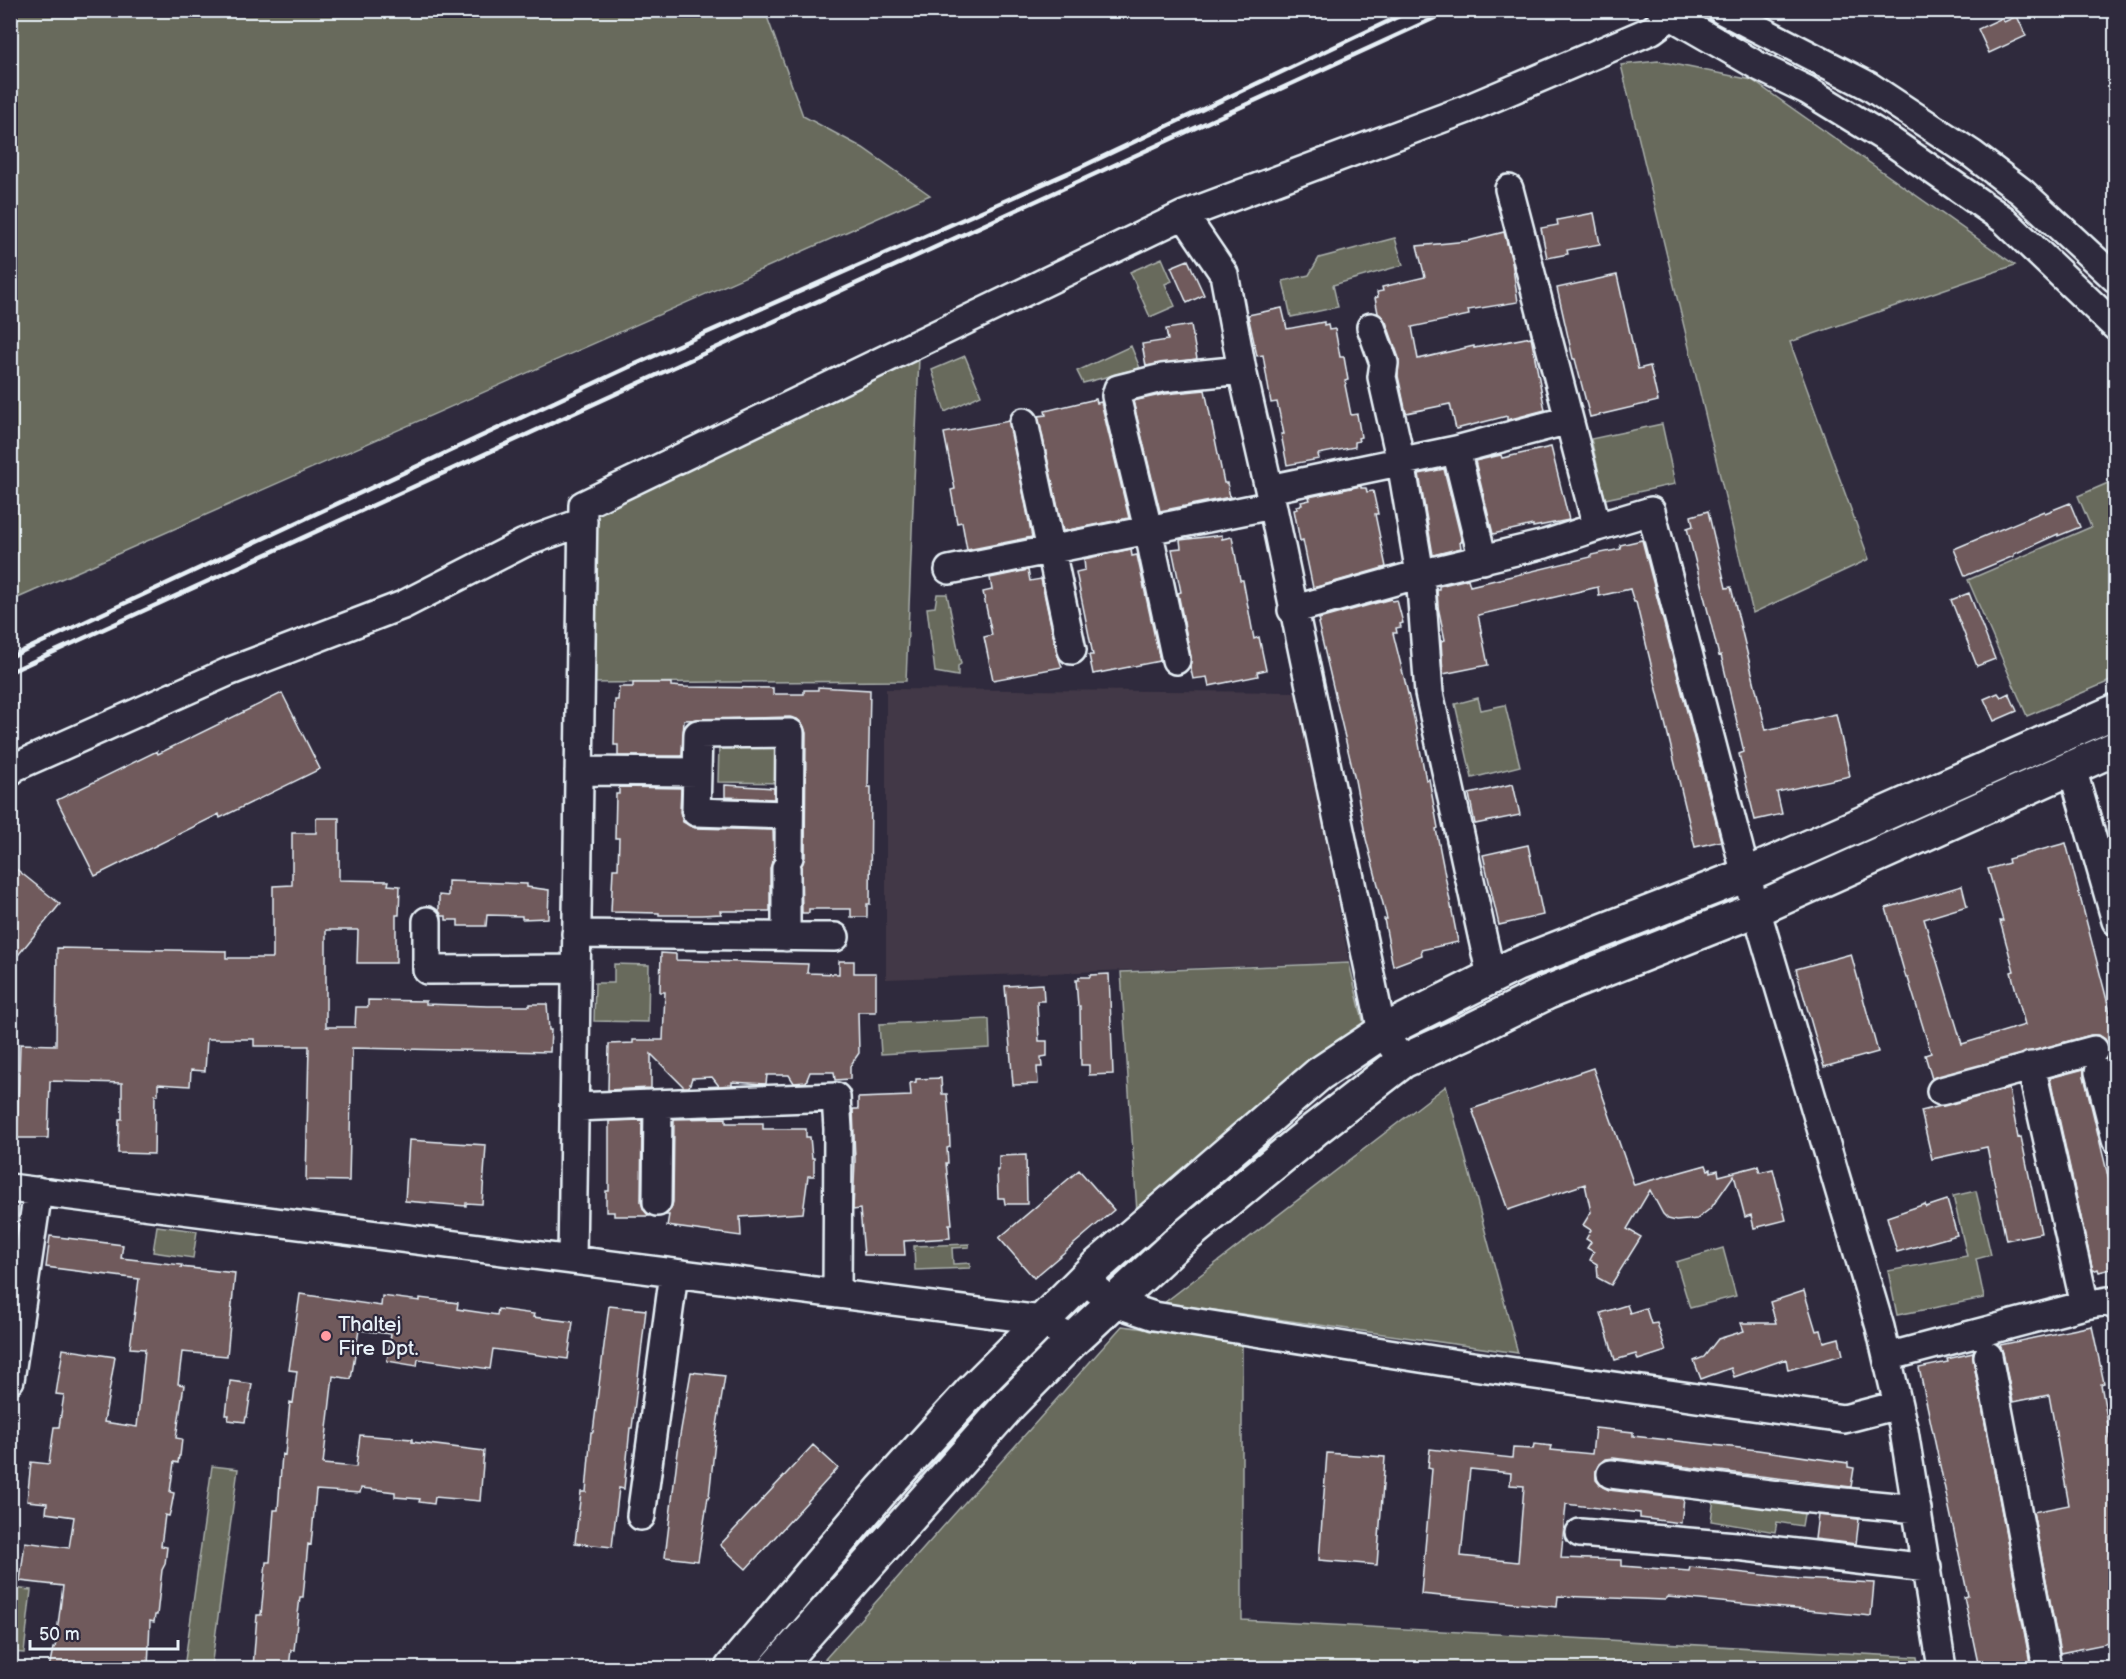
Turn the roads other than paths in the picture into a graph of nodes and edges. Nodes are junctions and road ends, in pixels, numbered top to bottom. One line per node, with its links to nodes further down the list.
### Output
1 (1722, 10): 5 (street)
2 (1666, 13): 4 (street); 7 (street)
3 (1509, 189): 9 (street)
4 (1184, 215): 8 (street); 14 (street)
5 (2115, 279)
6 (1371, 327): 12 (street)
7 (2115, 327)
8 (1242, 370): 13 (street); 16 (street)
9 (1569, 420): 11 (street); 15 (street)
10 (1024, 422): 17 (street)
11 (1456, 450): 12 (street); 18 (street)
12 (1401, 462): 13 (street); 20 (street)
13 (1270, 497): 16 (street); 21 (street)
14 (583, 522): 27 (street); 28 (street)
15 (1597, 527): 18 (street); 32 (street)
16 (1148, 529): 17 (street); 23 (street)
17 (1052, 549): 19 (street); 22 (street)
18 (1483, 560): 20 (street)
19 (949, 570)
20 (1420, 574): 21 (street); 40 (street)
21 (1292, 610): 41 (street)
22 (1072, 650)
23 (1176, 660)
24 (2115, 711): 32 (main road)
25 (2115, 748): 26 (main road)
26 (2072, 768): 31 (street); 33 (main road)
27 (579, 771): 29 (street); 36 (street)
28 (10, 772)
29 (697, 772): 30 (street); 30 (street)
30 (788, 815): 37 (street)
31 (2104, 840): 35 (street)
32 (1746, 876): 33 (street); 40 (main road)
33 (1755, 910): 42 (main road); 62 (street)
34 (427, 921): 39 (street)
35 (2115, 921)
36 (576, 934): 37 (street); 39 (street)
37 (786, 937): 38 (street)
38 (835, 937)
39 (576, 969): 46 (street)
40 (1491, 976): 41 (main road)
41 (1382, 1032): 42 (street); 54 (main road)
42 (1403, 1061): 56 (main road)
43 (2031, 1066): 44 (street); 47 (street); 57 (street)
44 (1941, 1091)
45 (658, 1104): 46 (street); 50 (street); 55 (street)
46 (574, 1107): 51 (street)
47 (2115, 1139)
48 (10, 1188): 49 (street)
49 (38, 1191): 51 (street); 52 (street)
50 (657, 1202)
51 (572, 1260): 53 (street)
52 (19, 1267): 63 (street)
53 (674, 1273): 55 (street); 67 (street)
54 (1083, 1279): 56 (street); 59 (main road)
55 (837, 1294): 59 (street)
56 (1112, 1302): 60 (main road); 64 (street)
57 (2085, 1305): 58 (street); 62 (street)
58 (2115, 1306)
59 (1042, 1320): 60 (street); 70 (main road)
60 (1072, 1341): 71 (main road)
61 (1988, 1356): 73 (street)
62 (1887, 1358): 64 (street)
63 (11, 1371)
64 (1898, 1405): 66 (street)
65 (1611, 1474): 66 (street)
66 (1917, 1509): 69 (street)
67 (641, 1516)
68 (1580, 1533): 69 (street)
69 (1927, 1568): 72 (street)
70 (732, 1668)
71 (776, 1668)
72 (1942, 1668)
73 (2047, 1668)

